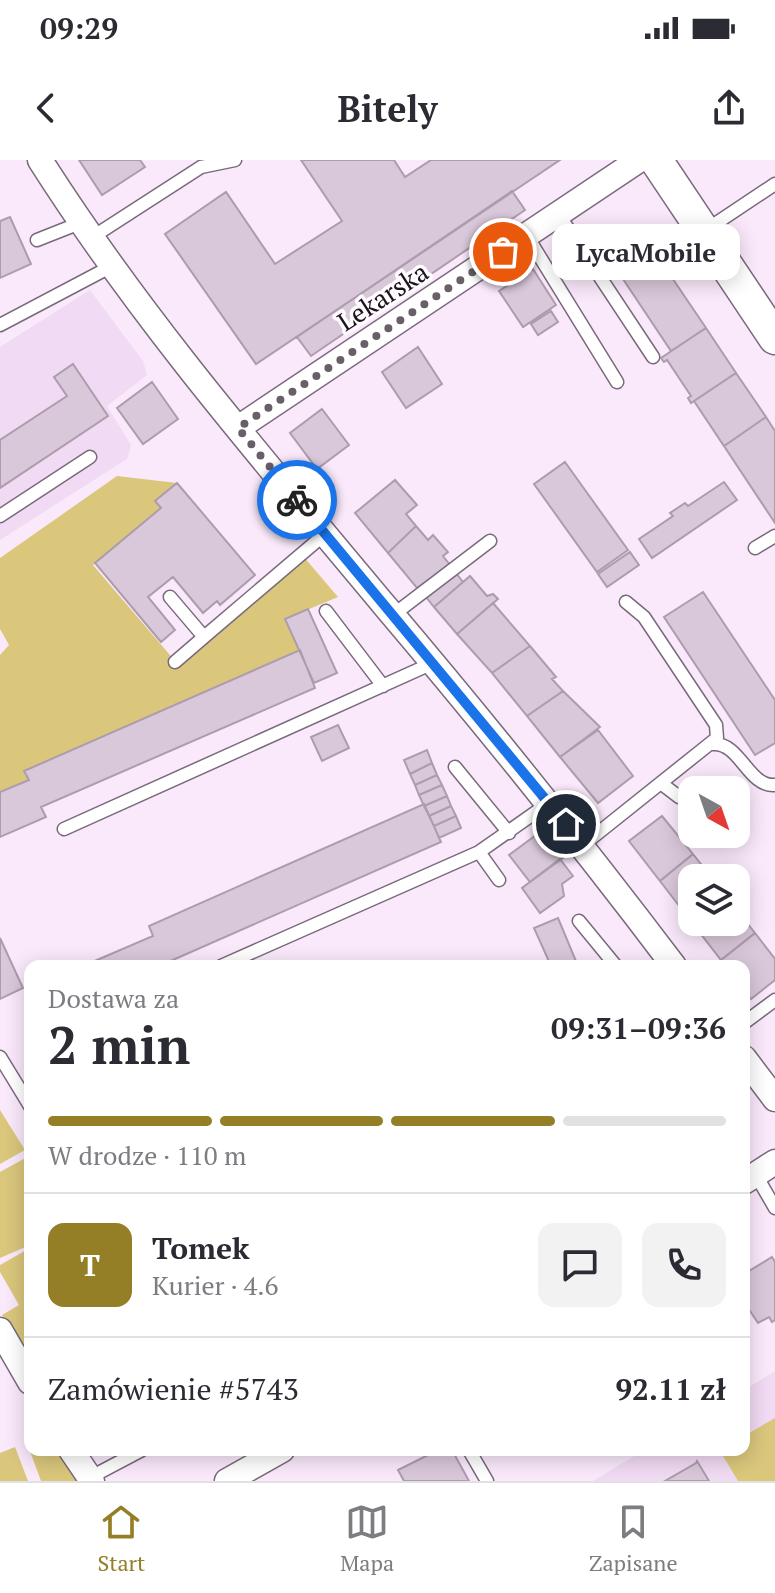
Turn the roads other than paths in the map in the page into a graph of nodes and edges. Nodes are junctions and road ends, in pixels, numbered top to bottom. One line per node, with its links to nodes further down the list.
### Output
1 (40, 160): 7 (street)
2 (235, 160): 7 (lane)
3 (639, 160): 6 (street, Lekarska)
4 (656, 160): 8 (street)
5 (775, 184): 8 (lane)
6 (559, 215): 9 (street, Lekarska); 14 (lane)
7 (86, 230): 10 (lane); 11 (street)
8 (704, 232): 13 (street)
9 (527, 236): 15 (lane); 16 (street, Lekarska)
10 (37, 240)
11 (112, 266): 12 (lane); 16 (street)
12 (0, 325)
13 (775, 338)
14 (653, 357)
15 (617, 382)
16 (238, 428): 19 (street)
17 (90, 457): 18 (lane)
18 (0, 516)
19 (325, 534): 26 (street); 27 (lane)
20 (775, 536): 22 (lane)
21 (490, 541): 26 (lane)
22 (755, 548)
23 (170, 597): 27 (lane)
24 (626, 602): 31 (lane)
25 (326, 611): 30 (lane)
26 (393, 615): 29 (street)
27 (204, 637): 28 (lane)
28 (175, 662)
29 (433, 663): 30 (lane); 36 (street)
30 (383, 686): 37 (lane)
31 (713, 744): 33 (lane); 34 (lane)
32 (455, 767): 38 (lane)
33 (662, 784): 35 (lane); 39 (lane)
34 (775, 785)
35 (678, 796)
36 (549, 803): 38 (lane); 39 (street)
37 (64, 829)
38 (509, 833): 40 (lane)
39 (583, 845): 45 (street)
40 (479, 852): 41 (lane); 43 (lane)
41 (499, 880)
42 (579, 921): 44 (lane)
43 (235, 960)
44 (611, 960)
45 (665, 960)
46 (775, 1000): 47 (lane)
47 (750, 1019)
48 (0, 1057): 50 (lane)
49 (750, 1072): 51 (street)
50 (24, 1096)
51 (775, 1099)
52 (758, 1173): 53 (lane)
53 (775, 1208)
54 (0, 1330): 55 (street)
55 (24, 1372)
56 (75, 1456): 60 (street)
57 (131, 1456): 60 (lane)
58 (271, 1456): 61 (street)
59 (472, 1456): 62 (lane)
60 (90, 1479)
61 (227, 1481)
62 (487, 1481)

